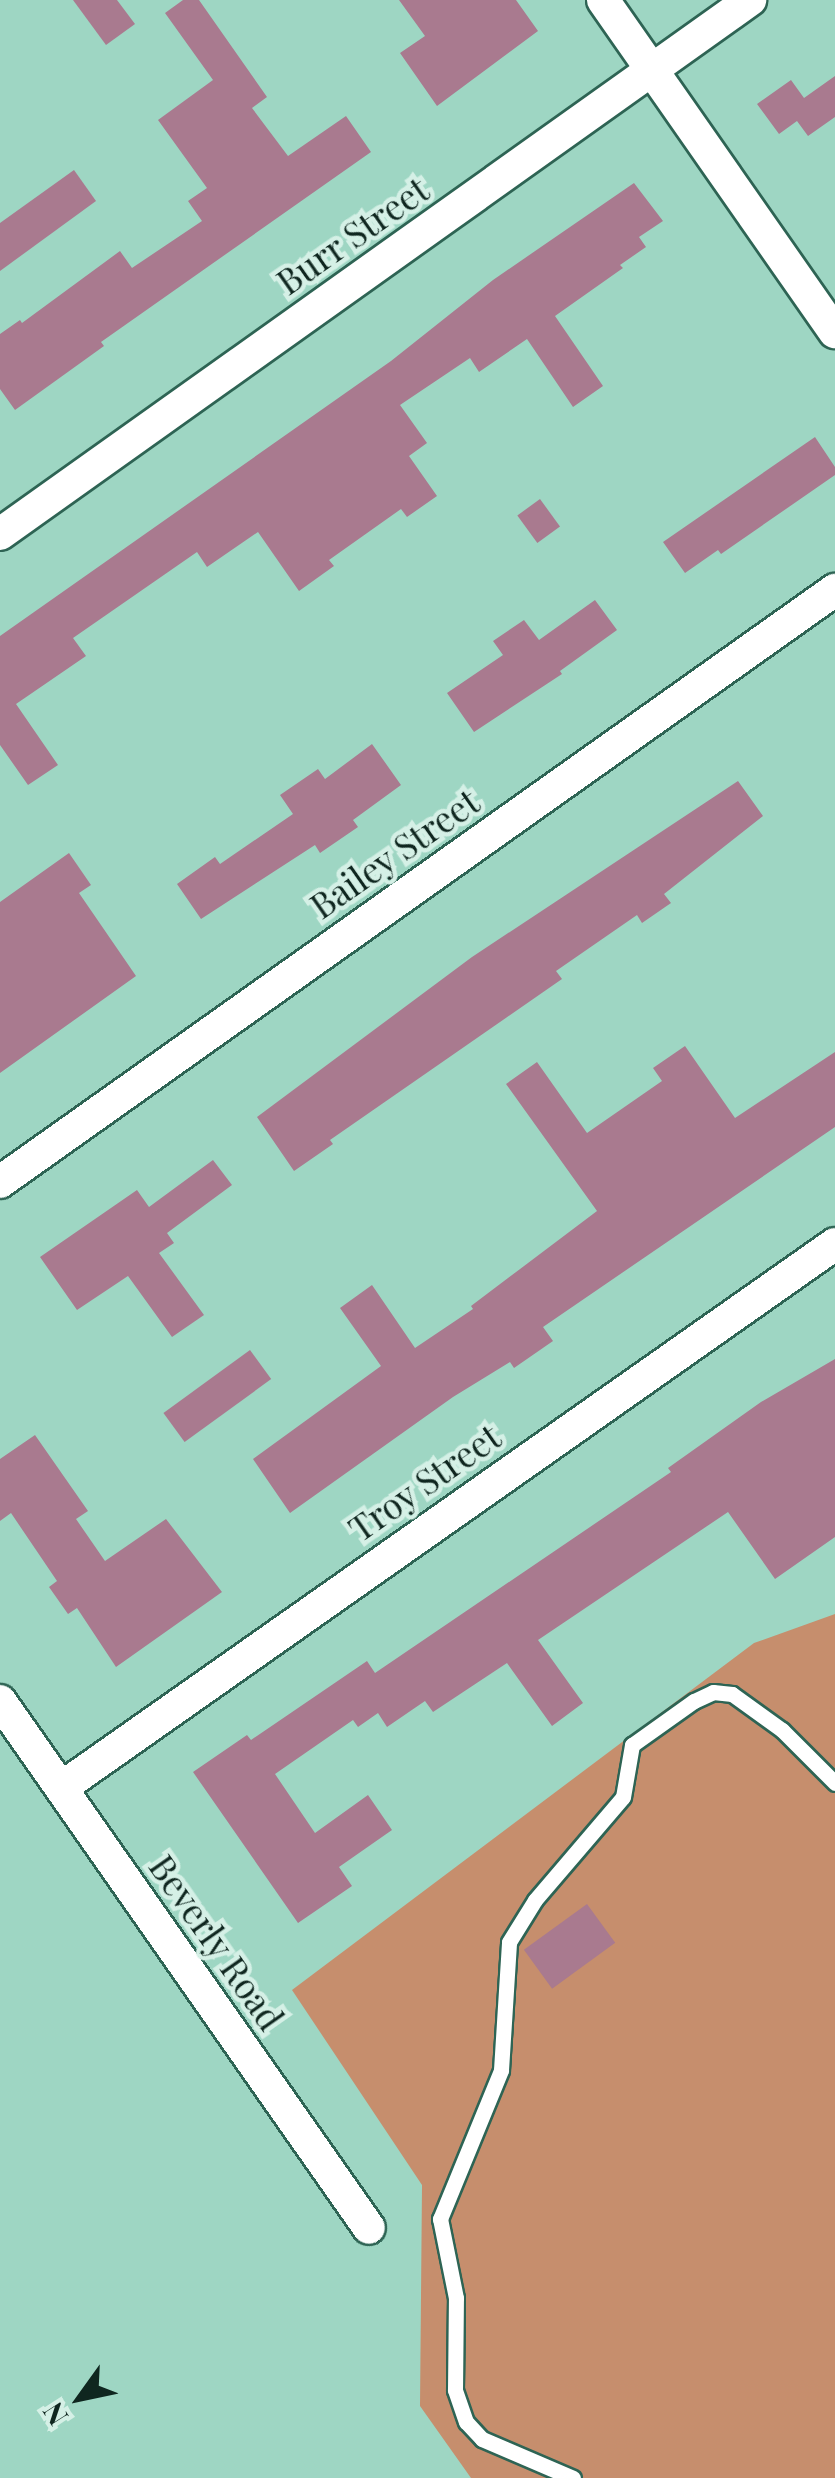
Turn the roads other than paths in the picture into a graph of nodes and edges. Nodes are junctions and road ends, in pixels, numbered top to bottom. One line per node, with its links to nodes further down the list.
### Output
1 (603, 0): 3 (street)
2 (750, 0): 3 (street, Burr Street)
3 (652, 70): 4 (street); 5 (street, Burr Street)
4 (835, 332)
5 (0, 534)
6 (835, 590): 7 (street, Bailey Street)
7 (0, 1182)
8 (835, 1244): 11 (street, Troy Street)
9 (0, 1701): 11 (street, Beverly Road)
10 (835, 1783): 13 (lane)
11 (62, 1788): 12 (street, Beverly Road)
12 (369, 2228)
13 (573, 2478)

